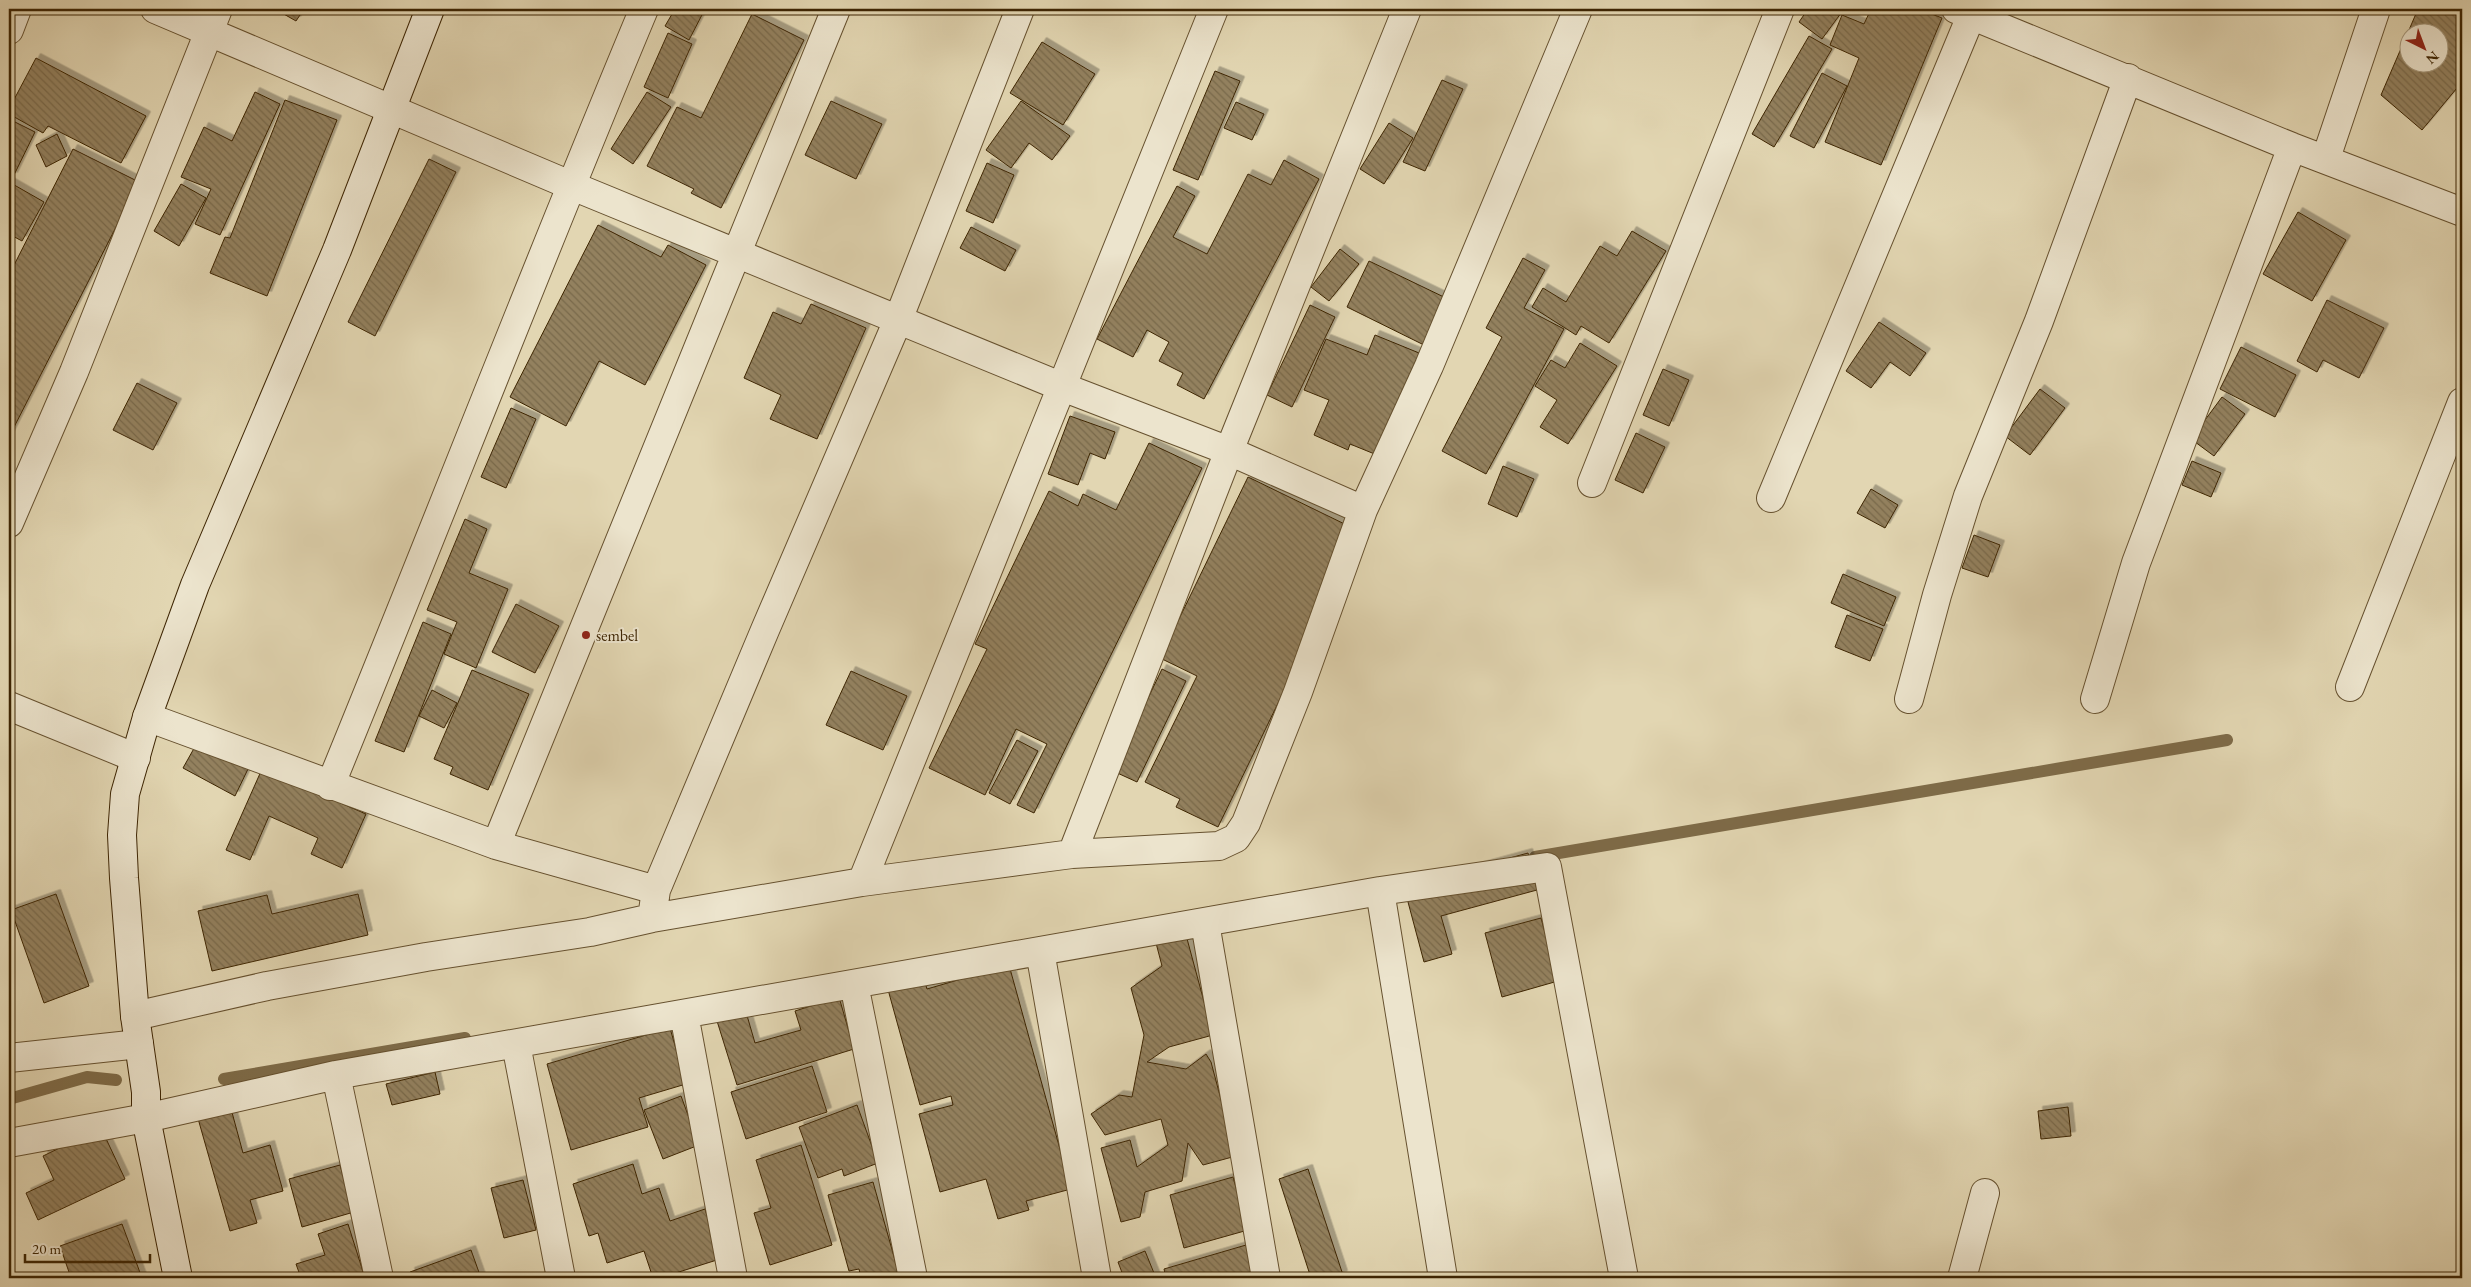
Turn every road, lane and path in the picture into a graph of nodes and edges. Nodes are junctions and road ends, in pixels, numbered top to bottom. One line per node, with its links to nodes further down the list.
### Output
1 (17, 9): 14 (street)
2 (155, 9): 13 (street)
3 (430, 9): 16 (street)
4 (644, 9): 19 (street)
5 (836, 9): 21 (street)
6 (1020, 9): 22 (street)
7 (1214, 9): 23 (street)
8 (1408, 9): 25 (street)
9 (1578, 9): 28 (street)
10 (1780, 9): 26 (street)
11 (2376, 9): 18 (street)
12 (1964, 12): 15 (street); 27 (street)
13 (213, 21): 16 (street); 29 (street)
14 (9, 30)
15 (2128, 78): 17 (street); 31 (street)
16 (392, 111): 19 (street); 34 (street)
17 (2292, 147): 18 (street); 32 (street)
18 (2326, 158): 20 (street)
19 (570, 186): 21 (street); 36 (street)
20 (2462, 212)
21 (735, 253): 22 (street); 37 (street)
22 (898, 320): 23 (street); 40 (street)
23 (1060, 386): 25 (street); 39 (street)
24 (2462, 402): 30 (street)
25 (1229, 451): 28 (street); 38 (street)
26 (1592, 483)
27 (1771, 498)
28 (1363, 510): 38 (street)
29 (9, 523)
30 (2350, 686)
31 (1909, 699)
32 (2094, 699)
33 (9, 706): 35 (street)
34 (147, 717): 35 (street); 36 (street)
35 (136, 758): 47 (street)
36 (330, 786): 37 (street)
37 (496, 845): 40 (street)
38 (1072, 854): 39 (street)
39 (862, 882): 42 (street)
40 (656, 890): 42 (street)
41 (1380, 891): 43 (street); 62 (street); 63 (street)
42 (652, 918): 47 (street)
43 (1205, 923): 44 (street); 61 (street)
44 (1040, 951): 45 (street); 60 (street)
45 (854, 984): 46 (street); 59 (street)
46 (684, 1014): 49 (street); 58 (street)
47 (135, 1016): 48 (street)
48 (139, 1044): 50 (street); 52 (street)
49 (516, 1044): 51 (street); 57 (street)
50 (9, 1058)
51 (336, 1075): 52 (street); 56 (street)
52 (146, 1118): 53 (street); 55 (street)
53 (9, 1143)
54 (1985, 1192): 64 (street)
55 (178, 1278)
56 (379, 1278)
57 (561, 1278)
58 (733, 1278)
59 (913, 1278)
60 (1097, 1278)
61 (1266, 1278)
62 (1443, 1278)
63 (1624, 1278)
64 (1962, 1278)

